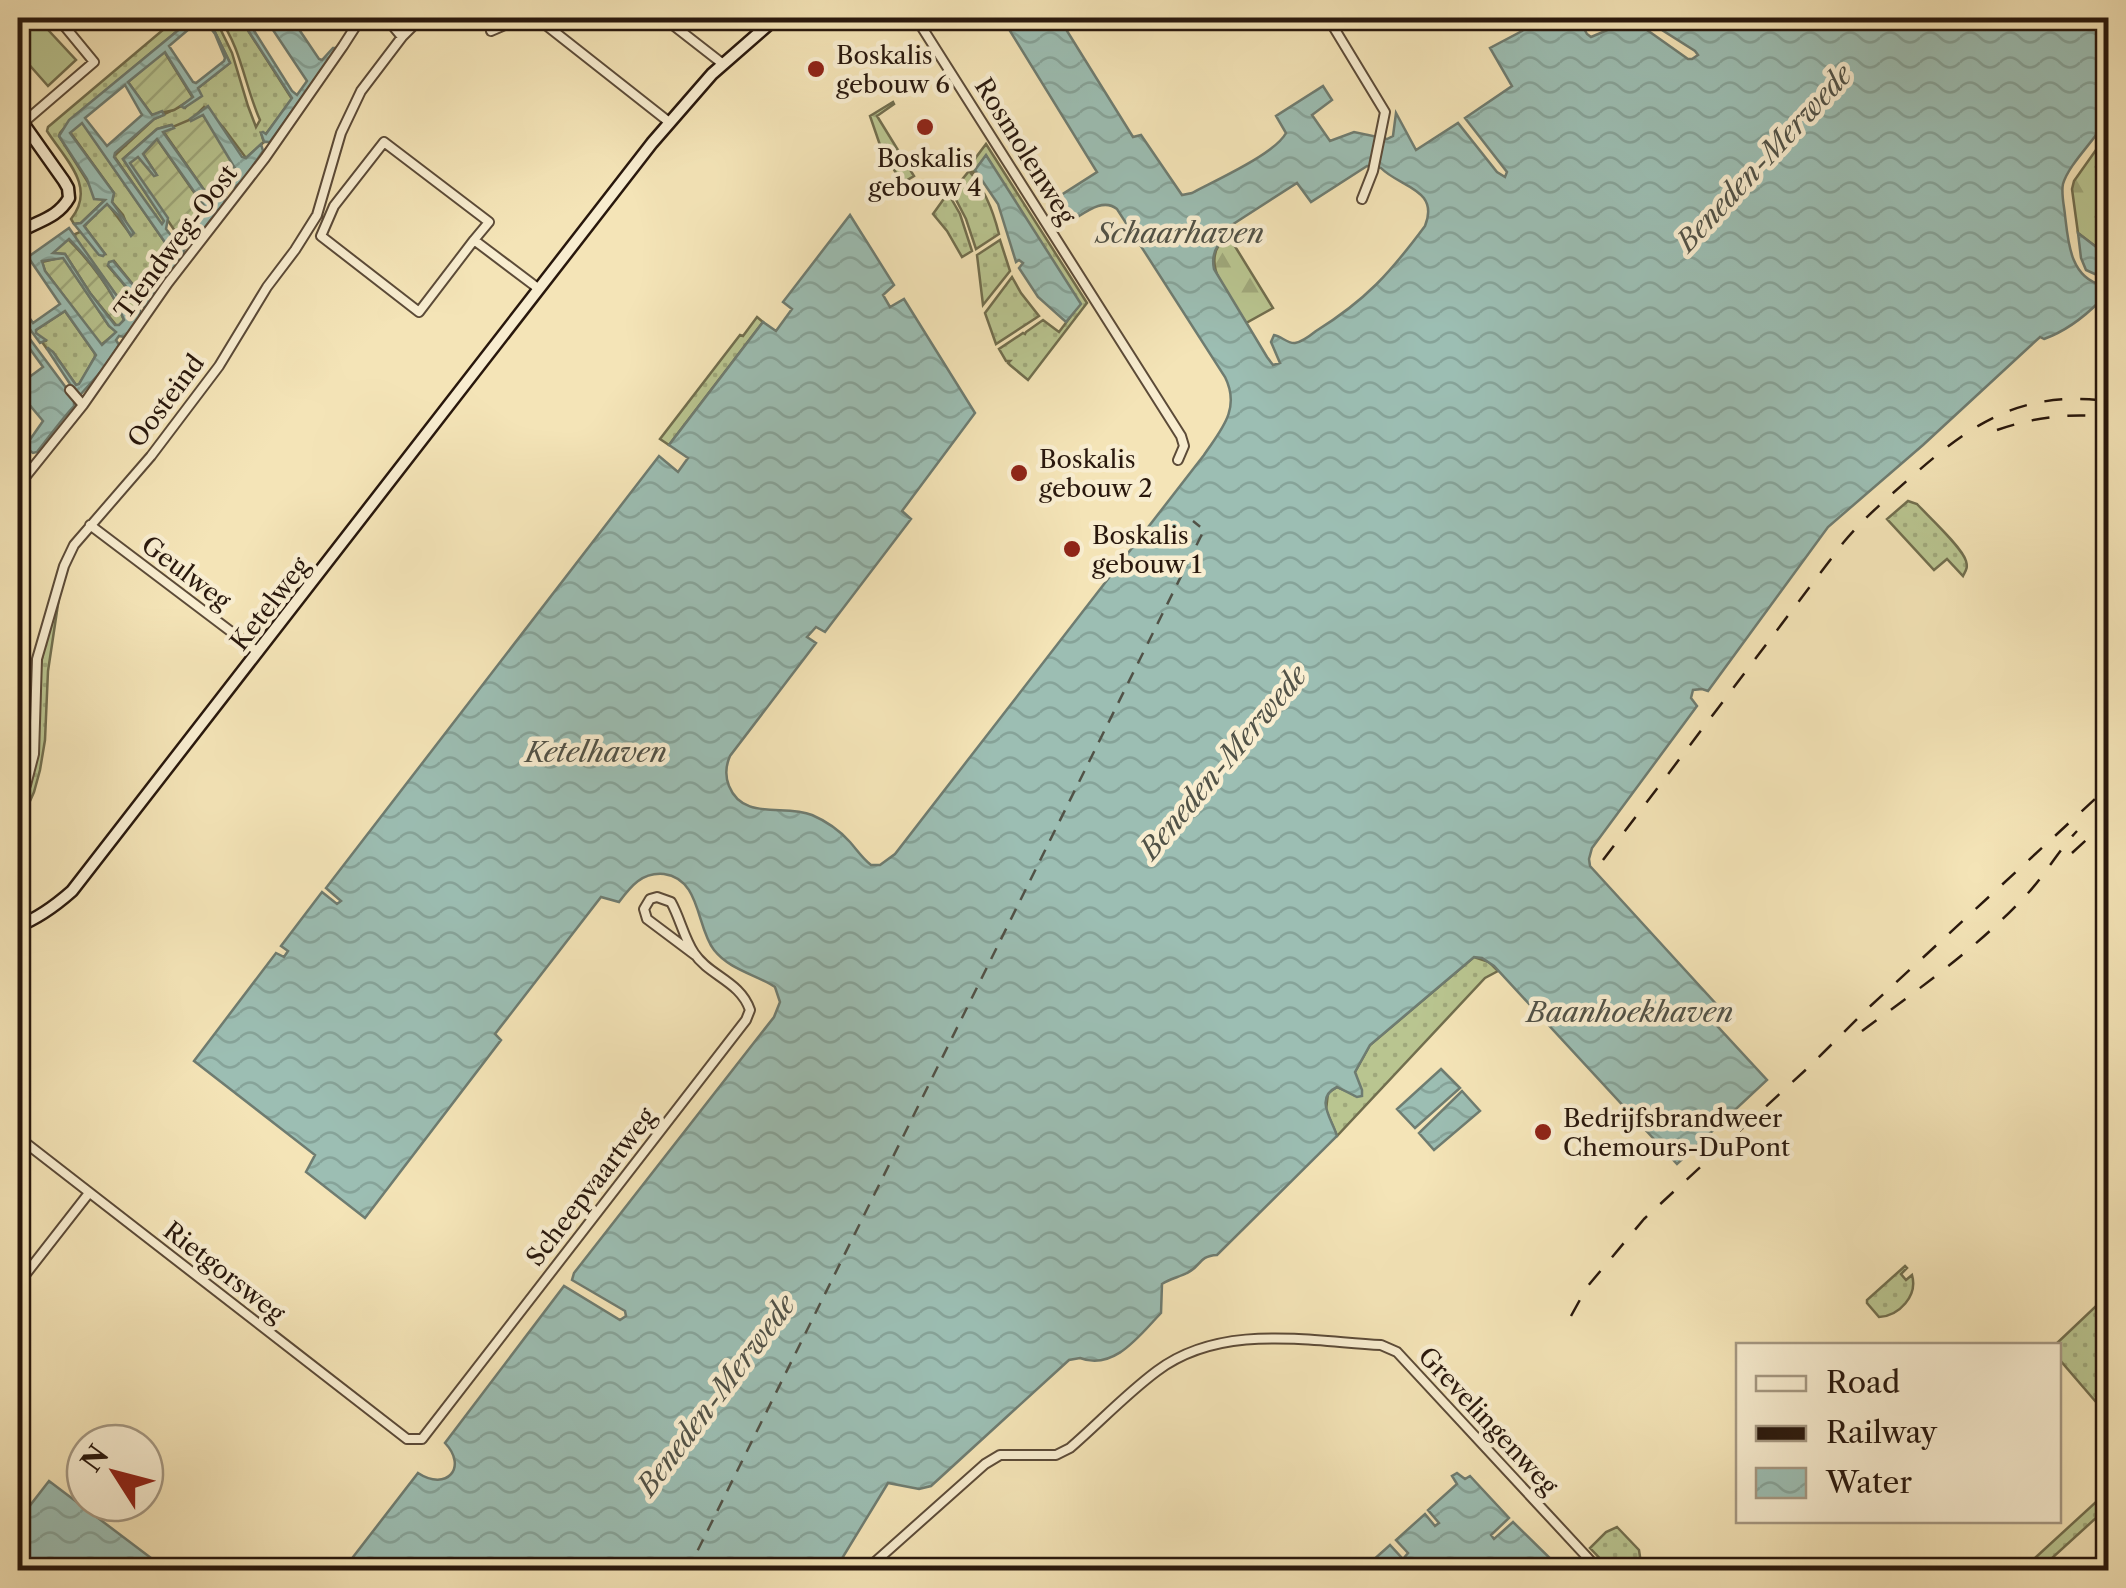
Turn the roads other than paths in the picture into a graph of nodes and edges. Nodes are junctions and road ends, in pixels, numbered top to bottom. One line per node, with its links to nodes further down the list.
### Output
1 (57, 18): 12 (street)
2 (78, 18): 12 (street)
3 (361, 18): 23 (street, Tiendweg-Oost)
4 (386, 18): 14 (street)
5 (421, 18): 14 (street, Oosteind)
6 (520, 18): 13 (street)
7 (538, 18): 17 (street)
8 (664, 18): 15 (street)
9 (776, 18): 15 (street, Ketelweg)
10 (916, 18): 24 (street, Rosmolenweg)
11 (1328, 18): 18 (street)
12 (66, 28): 16 (street)
13 (491, 31)
14 (402, 36): 26 (street, Oosteind)
15 (723, 64): 17 (street, Ketelweg)
16 (20, 119): 19 (street)
17 (669, 122): 21 (street, Ketelweg)
18 (1362, 199)
19 (18, 237)
20 (474, 240): 20 (street); 21 (street)
21 (539, 289): 27 (street, Ketelweg)
22 (70, 390): 23 (street)
23 (80, 403): 25 (street, Tiendweg-Oost)
24 (1178, 460)
25 (18, 486)
26 (90, 525): 27 (street, Geulweg); 28 (street, Oosteind)
27 (258, 652): 29 (street, Ketelweg)
28 (18, 804)
29 (18, 926)
30 (695, 955): 30 (street, Scheepvaartweg); 34 (street, Scheepvaartweg)
31 (18, 1137): 32 (street, Rietgorsweg)
32 (89, 1193): 33 (street); 34 (street, Rietgorsweg)
33 (18, 1284)
34 (407, 1439)
35 (866, 1570): 36 (street, Grevelingenweg)
36 (1599, 1570)

